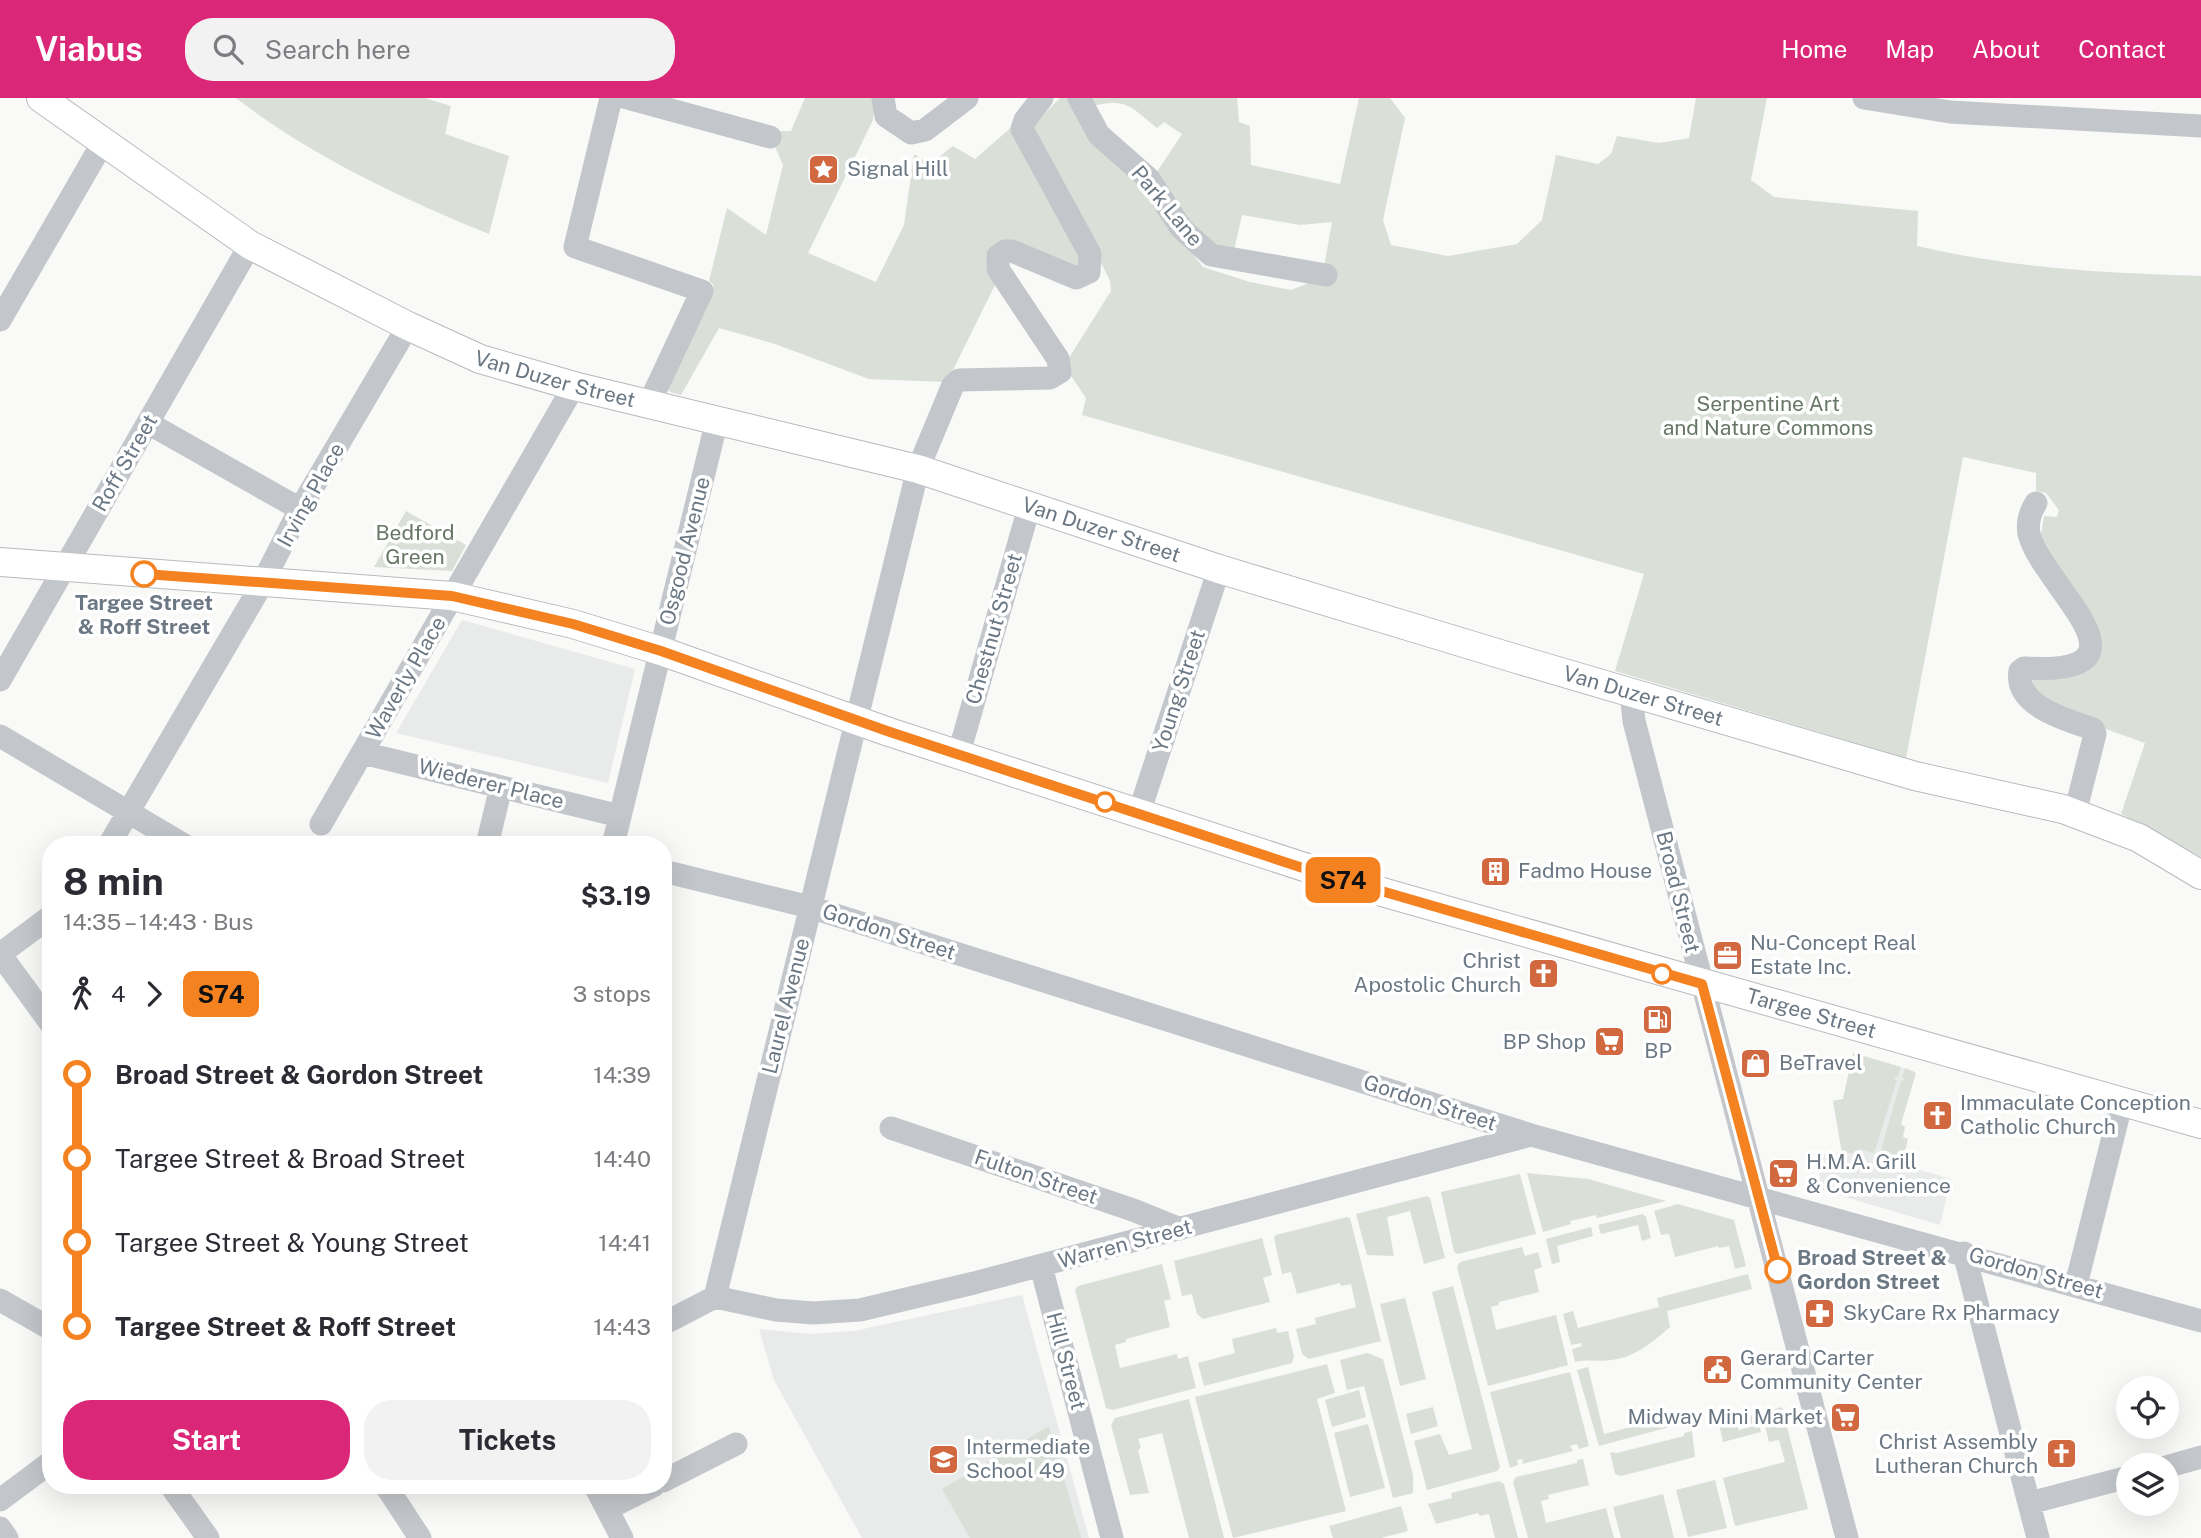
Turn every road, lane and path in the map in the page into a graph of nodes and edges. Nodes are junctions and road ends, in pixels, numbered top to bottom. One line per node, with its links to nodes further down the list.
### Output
1 (41, 98): 12 (main road, Van Duzer Street)
2 (611, 98): 18 (street)
3 (627, 98): 11 (street)
4 (883, 98): 5 (street)
5 (967, 98)
6 (1042, 98): 21 (street, Laurel Avenue)
7 (1079, 98): 14 (street, Park Lane)
8 (1870, 99): 9 (street)
9 (2058, 108): 10 (street)
10 (2201, 126)
11 (770, 137)
12 (102, 144): 13 (main road, Van Duzer Street); 15 (street)
13 (250, 245): 16 (main road, Van Duzer Street); 20 (street, Roff Street)
14 (1326, 275)
15 (0, 320)
16 (408, 326): 17 (main road, Van Duzer Street); 24 (street, Irving Place)
17 (574, 386): 18 (main road, Van Duzer Street); 29 (street, Waverly Place)
18 (649, 404): 19 (main road, Van Duzer Street)
19 (717, 420): 21 (main road, Van Duzer Street); 30 (street, Osgood Avenue)
20 (148, 423): 24 (street); 26 (street, Roff Street)
21 (918, 470): 23 (main road, Van Duzer Street); 33 (street, Laurel Avenue)
22 (2036, 503): 40 (street)
23 (1030, 504): 27 (main road, Van Duzer Street); 36 (street, Chestnut Street)
24 (300, 509): 28 (street, Irving Place)
25 (0, 562): 26 (main road, Targee Street)
26 (65, 567): 28 (main road, Targee Street); 31 (street, Roff Street)
27 (1219, 569): 32 (main road, Van Duzer Street); 39 (street, Young Street)
28 (262, 584): 29 (main road, Targee Street); 38 (street, Irving Place)
29 (452, 596): 30 (main road, Targee Street); 35 (street, Waverly Place)
30 (661, 651): 33 (main road, Targee Street); 41 (street, Osgood Avenue)
31 (0, 680)
32 (1631, 692): 40 (main road, Van Duzer Street); 52 (street, Broad Street)
33 (857, 721): 36 (main road, Targee Street); 49 (street, Laurel Avenue)
34 (0, 736): 38 (street)
35 (363, 753): 37 (street, Wiederer Place); 42 (street, Waverly Place)
36 (959, 753): 39 (main road, Targee Street)
37 (502, 787): 41 (street, Wiederer Place); 45 (street)
38 (130, 811): 43 (street, Irving Place); 44 (street)
39 (1139, 813): 52 (main road, Targee Street)
40 (2076, 813): 48 (main road, Van Duzer Street)
41 (620, 816): 46 (street, Osgood Avenue)
42 (321, 824)
43 (115, 836)
44 (170, 836)
45 (489, 836)
46 (614, 836)
47 (672, 874): 49 (street, Gordon Street)
48 (2201, 875)
49 (810, 907): 57 (street, Gordon Street); 63 (street, Laurel Avenue)
50 (42, 923): 51 (street)
51 (0, 954): 53 (street)
52 (1702, 984): 54 (main road, Targee Street); 58 (street, Broad Street)
53 (42, 1012)
54 (2122, 1101): 55 (main road, Targee Street); 62 (street)
55 (2201, 1124)
56 (891, 1128): 59 (street, Fulton Street)
57 (1531, 1135): 58 (street, Gordon Street); 59 (street, Warren Street)
58 (1759, 1197): 60 (street, Gordon Street); 87 (street, Broad Street)
59 (1180, 1229): 61 (street, Warren Street)
60 (1964, 1253): 62 (street, Gordon Street); 79 (street)
61 (1041, 1266): 63 (street, Warren Street); 86 (street, Hill Street)
62 (2076, 1285): 66 (street, Gordon Street)
63 (715, 1297): 65 (street)
64 (0, 1300): 67 (street)
65 (672, 1319)
66 (2201, 1321)
67 (42, 1324)
68 (736, 1444): 72 (street)
69 (2201, 1457): 70 (street)
70 (2179, 1463)
71 (42, 1469): 78 (street)
72 (672, 1476)
73 (2116, 1480): 79 (street)
74 (177, 1494): 83 (street)
75 (391, 1494): 84 (street)
76 (599, 1494): 80 (street)
77 (637, 1494): 80 (street)
78 (0, 1500)
79 (2030, 1503): 88 (street)
80 (607, 1509): 85 (street)
81 (0, 1528): 82 (street)
82 (7, 1538)
83 (208, 1538)
84 (420, 1538)
85 (622, 1538)
86 (1112, 1538)
87 (1847, 1538)
88 (2038, 1538)

